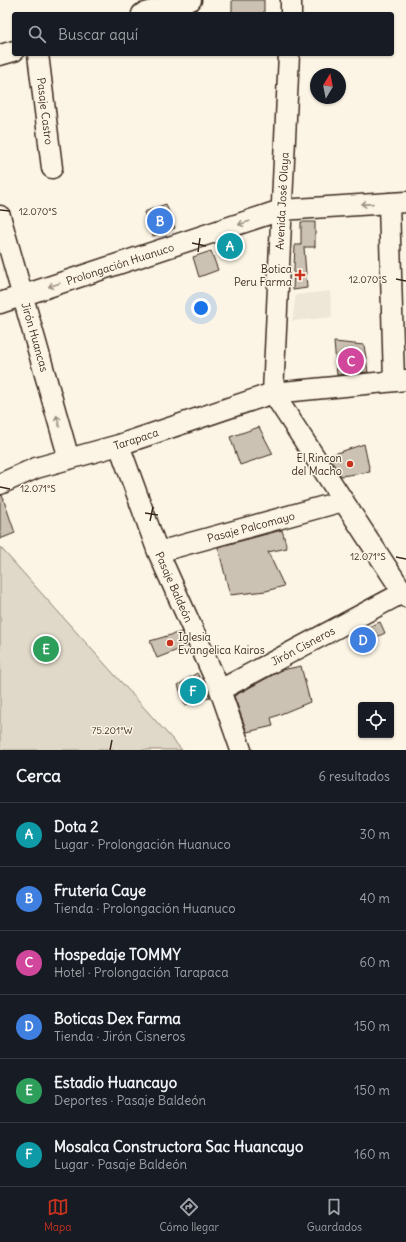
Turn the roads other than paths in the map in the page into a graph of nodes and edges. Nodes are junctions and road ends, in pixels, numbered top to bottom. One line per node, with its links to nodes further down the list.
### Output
1 (191, 0): 3 (street)
2 (291, 0): 4 (street)
3 (149, 12)
4 (290, 12)
5 (12, 52): 6 (street)
6 (0, 55)
7 (38, 56): 9 (street, Pasaje Castro)
8 (289, 56): 11 (street, Avenida José Olaya)
9 (52, 168)
10 (398, 202): 11 (street, Prolongación Huanuco, one-way to 11); 15 (street)
11 (281, 210): 13 (street, Prolongación Huanuco, one-way to 13); 16 (street, Avenida José Olaya)
12 (0, 216): 13 (street, Jirón Huancas)
13 (23, 296): 14 (street, Prolongación Huanuco); 18 (street, Jirón Huancas, one-way to 13)
14 (0, 303)
15 (400, 381): 16 (street, Tarapaca)
16 (273, 393): 17 (street, Tarapaca); 20 (street)
17 (119, 445): 18 (street, Tarapaca); 21 (street, Pasaje Baldeón)
18 (69, 458): 19 (street, Tarapaca)
19 (0, 484)
20 (343, 501): 21 (street, Pasaje Palcomayo); 22 (street)
21 (158, 552): 23 (street, Pasaje Baldeón)
22 (405, 594): 23 (street, Jirón Cisneros)
23 (220, 690): 24 (street, Pasaje Baldeón)
24 (240, 750)

